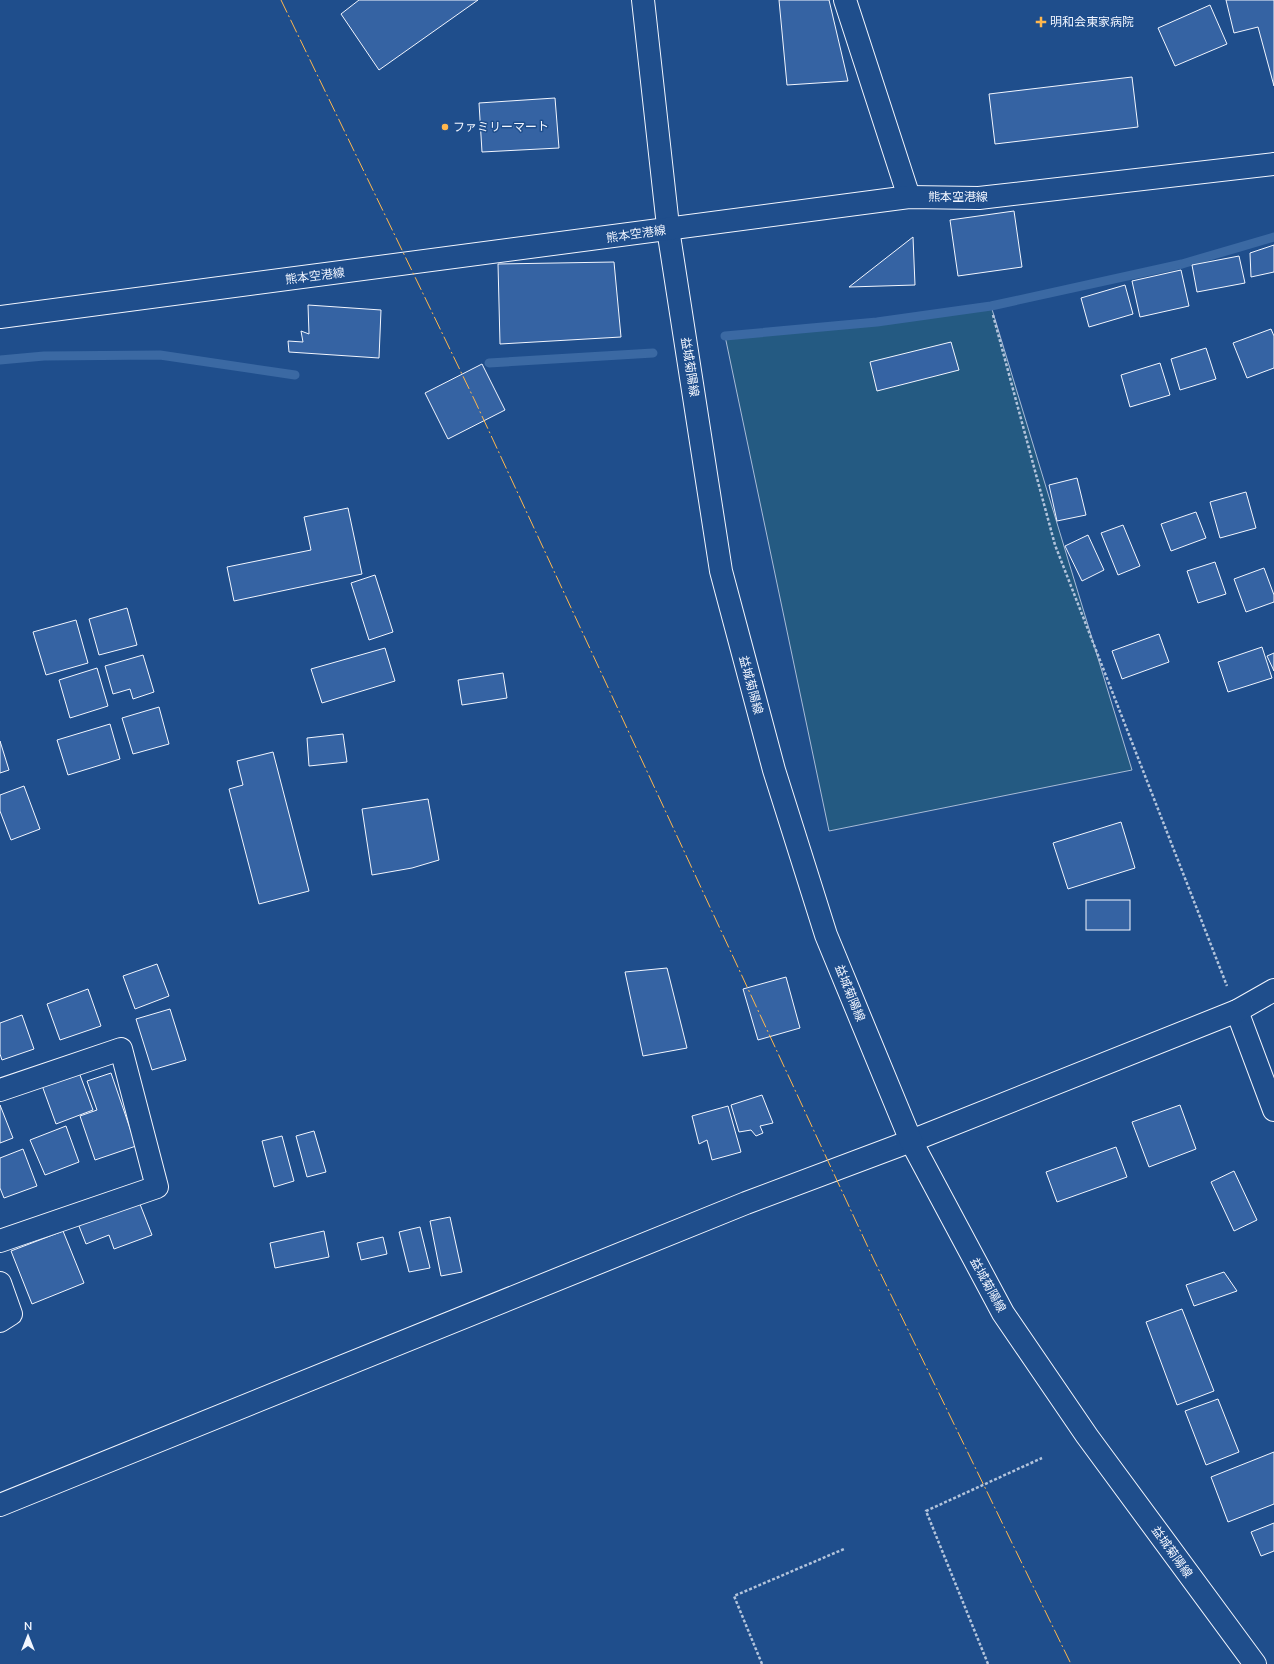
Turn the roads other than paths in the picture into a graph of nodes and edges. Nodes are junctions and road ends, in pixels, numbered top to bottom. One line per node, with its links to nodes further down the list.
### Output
1 (643, 0): 5 (main road, 益城菊陽線)
2 (845, 0): 4 (main road)
3 (1274, 164): 4 (main road, 熊本空港線)
4 (909, 197): 5 (main road, 熊本空港線)
5 (668, 223): 6 (main road, 熊本空港線); 11 (main road, 益城菊陽線)
6 (0, 318)
7 (1274, 990): 8 (main road)
8 (1236, 1011): 10 (main road); 11 (main road)
9 (0, 1090): 12 (main road)
10 (1274, 1110)
11 (911, 1141): 15 (main road); 16 (main road, 益城菊陽線)
12 (0, 1241)
13 (0, 1283): 14 (main road)
14 (0, 1321)
15 (0, 1506)
16 (1255, 1664)

